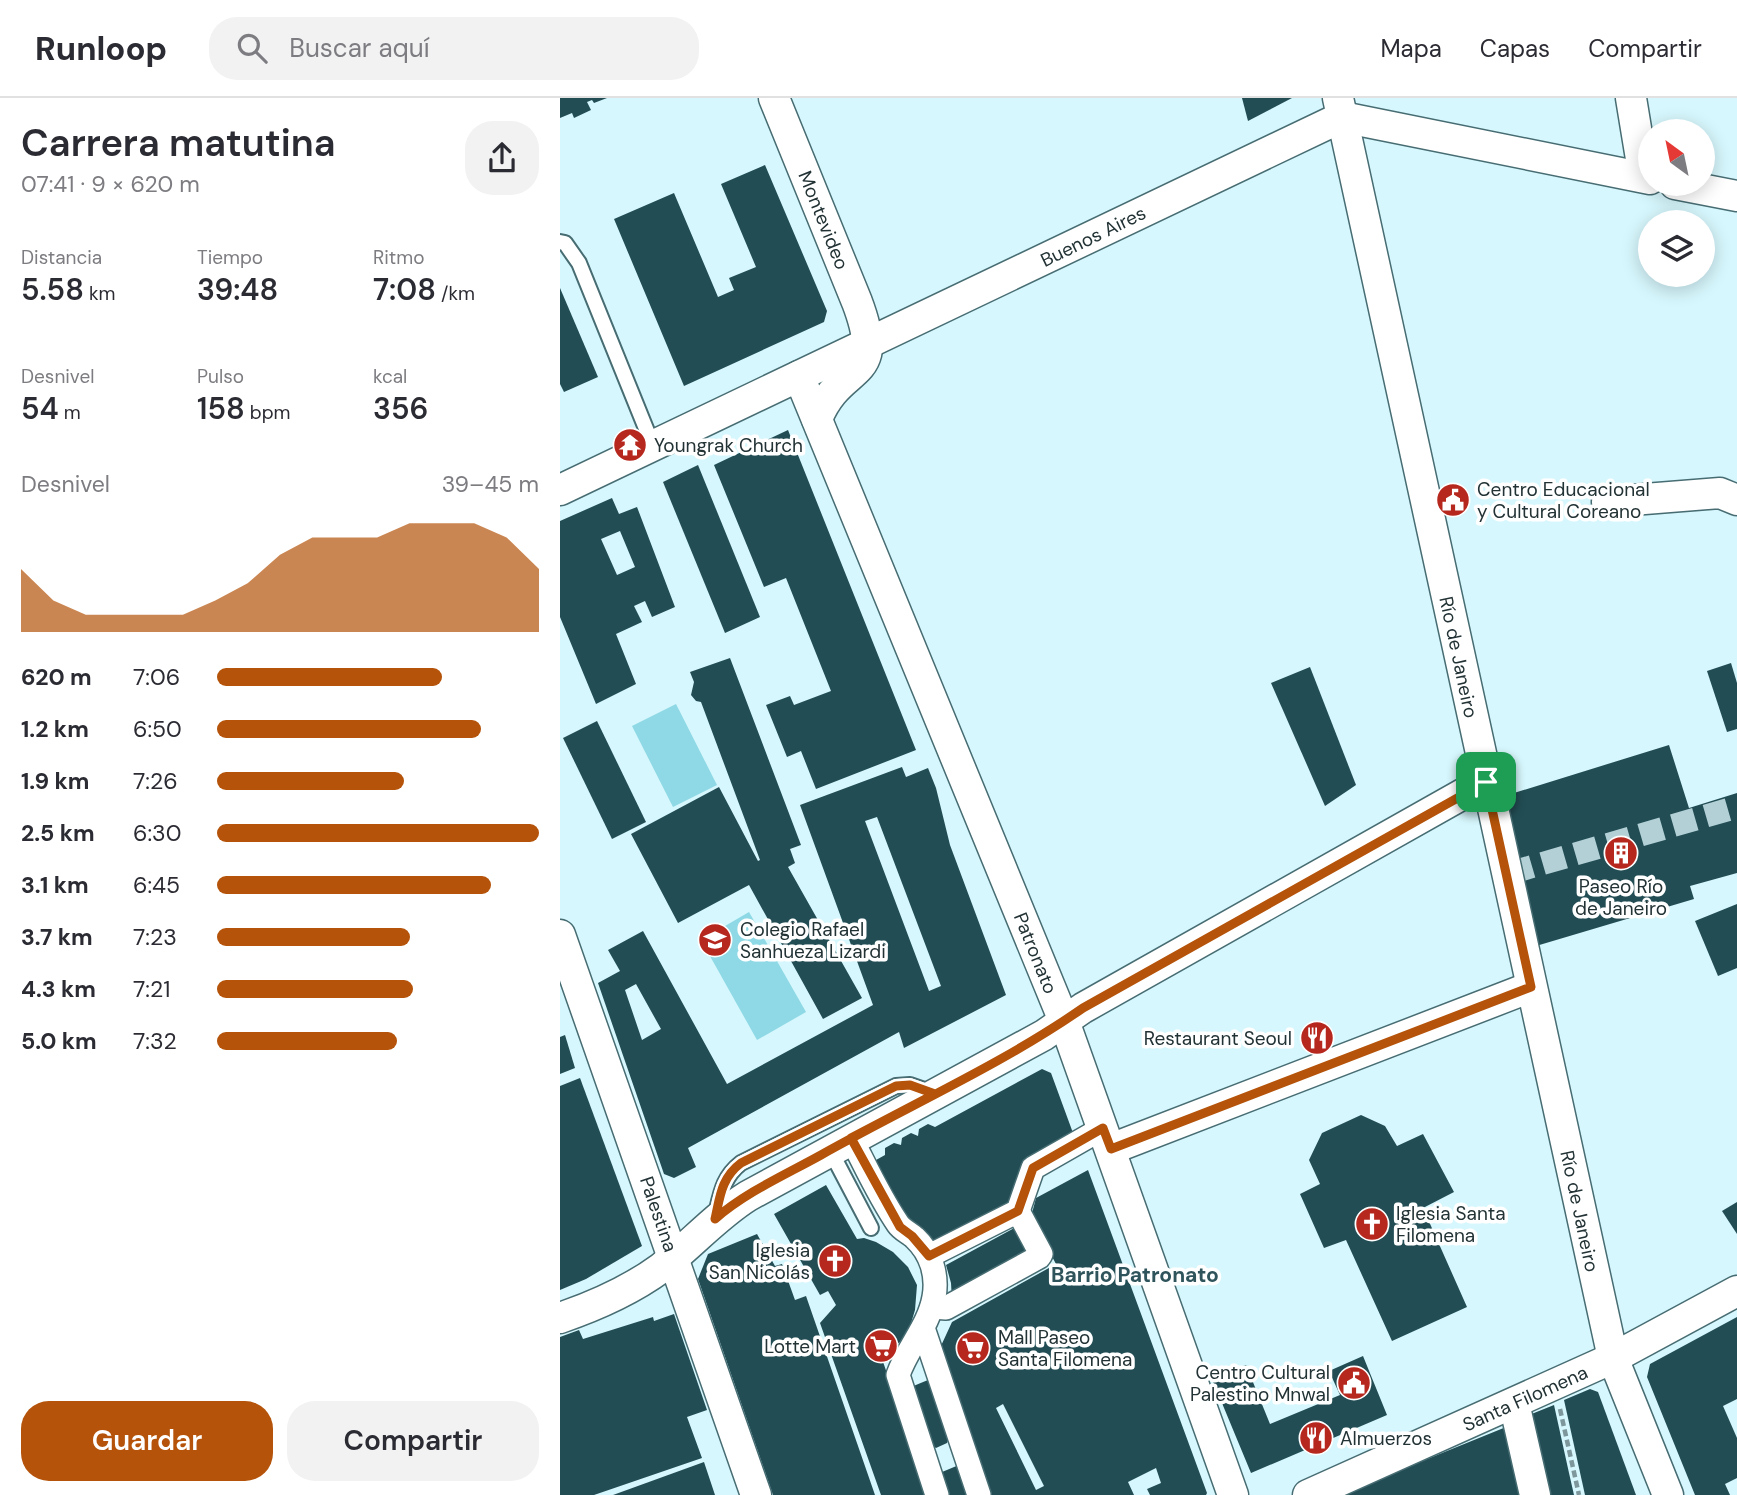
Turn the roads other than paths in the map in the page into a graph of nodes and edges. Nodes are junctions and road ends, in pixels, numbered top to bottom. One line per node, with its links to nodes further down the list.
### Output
1 (774, 98): 9 (street, Montevideo)
2 (1631, 98): 4 (street)
3 (1340, 107): 5 (street); 9 (street, Buenos Aires); 16 (street, Río de Janeiro)
4 (1638, 133)
5 (1638, 176)
6 (1715, 192): 7 (street)
7 (1737, 196)
8 (560, 242): 12 (lane)
9 (869, 344): 10 (street, Buenos Aires); 11 (street)
10 (799, 376): 11 (street, Patronato); 12 (street, Buenos Aires)
11 (817, 419): 19 (street, Patronato)
12 (653, 446): 13 (street, Buenos Aires)
13 (560, 490)
14 (1737, 500): 15 (street)
15 (1607, 502)
16 (1486, 782): 18 (street, Río de Janeiro); 19 (street)
17 (560, 935): 27 (street, Palestina)
18 (1531, 987): 21 (street); 31 (street, Río de Janeiro)
19 (1064, 1021): 20 (street); 21 (street, Patronato)
20 (935, 1094): 22 (street); 24 (lane)
21 (1107, 1138): 23 (street); 36 (street, Patronato)
22 (840, 1144): 24 (street); 25 (lane); 26 (street)
23 (1018, 1211): 26 (street); 30 (street)
24 (715, 1219): 27 (street)
25 (871, 1228)
26 (929, 1256): 30 (street)
27 (674, 1257): 29 (street); 33 (street, Palestina)
28 (1737, 1291): 31 (street, Santa Filomena)
29 (560, 1318)
30 (928, 1318): 34 (street); 35 (street)
31 (1613, 1358): 32 (street, Santa Filomena); 39 (street, Río de Janeiro)
32 (1514, 1403): 37 (street, Santa Filomena); 38 (street)
33 (756, 1495)
34 (937, 1495)
35 (979, 1495)
36 (1233, 1495)
37 (1308, 1495)
38 (1535, 1495)
39 (1668, 1495)

